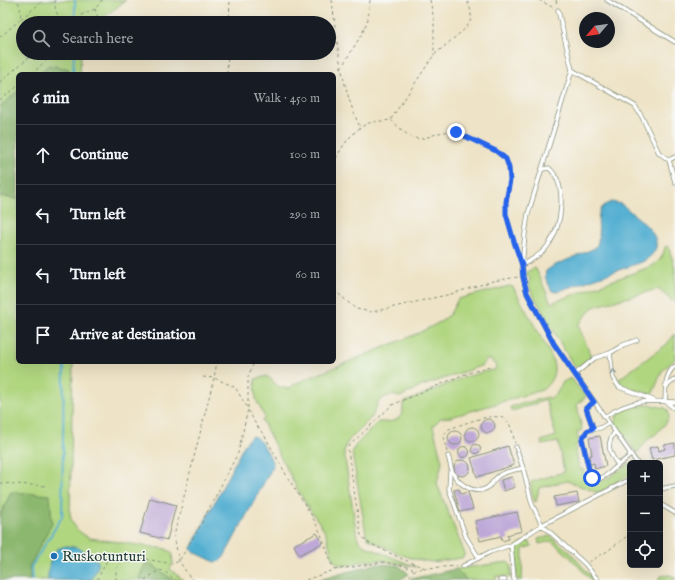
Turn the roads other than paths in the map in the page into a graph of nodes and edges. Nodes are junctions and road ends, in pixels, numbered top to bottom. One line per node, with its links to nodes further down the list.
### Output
1 (607, 0): 3 (lane)
2 (558, 10): 4 (lane)
3 (675, 42)
4 (572, 70): 6 (lane); 7 (lane)
5 (675, 156): 6 (lane)
6 (669, 160): 8 (lane)
7 (543, 168): 9 (lane); 9 (lane)
8 (675, 182)
9 (522, 265): 13 (lane)
10 (638, 340): 11 (lane)
11 (610, 353): 13 (lane); 16 (lane, one-way to 11)
12 (675, 366): 15 (lane)
13 (575, 374): 18 (lane)
14 (675, 378): 15 (lane)
15 (666, 387): 17 (lane)
16 (654, 400): 17 (lane); 22 (lane)
17 (666, 401): 19 (lane); 20 (lane); 21 (lane)
18 (594, 402): 22 (lane); 24 (lane)
19 (675, 402)
20 (675, 406)
21 (675, 409)
22 (604, 417): 23 (lane)
23 (609, 423): 24 (lane); 25 (lane)
24 (593, 428): 30 (lane)
25 (615, 432): 27 (lane); 30 (lane)
26 (516, 447): 31 (lane)
27 (632, 455): 29 (lane); 30 (lane)
28 (448, 456): 32 (lane)
29 (635, 460)
30 (618, 465)
31 (523, 468): 32 (lane); 38 (lane)
32 (452, 471): 40 (lane)
33 (627, 480): 38 (lane)
34 (675, 486): 35 (lane)
35 (663, 489)
36 (663, 506): 37 (lane)
37 (675, 513)
38 (542, 525): 39 (lane); 45 (lane)
39 (511, 545): 40 (lane); 44 (lane)
40 (479, 558): 41 (lane)
41 (463, 566)
42 (500, 580): 43 (lane)
43 (504, 580)
44 (514, 580)
45 (598, 580)

